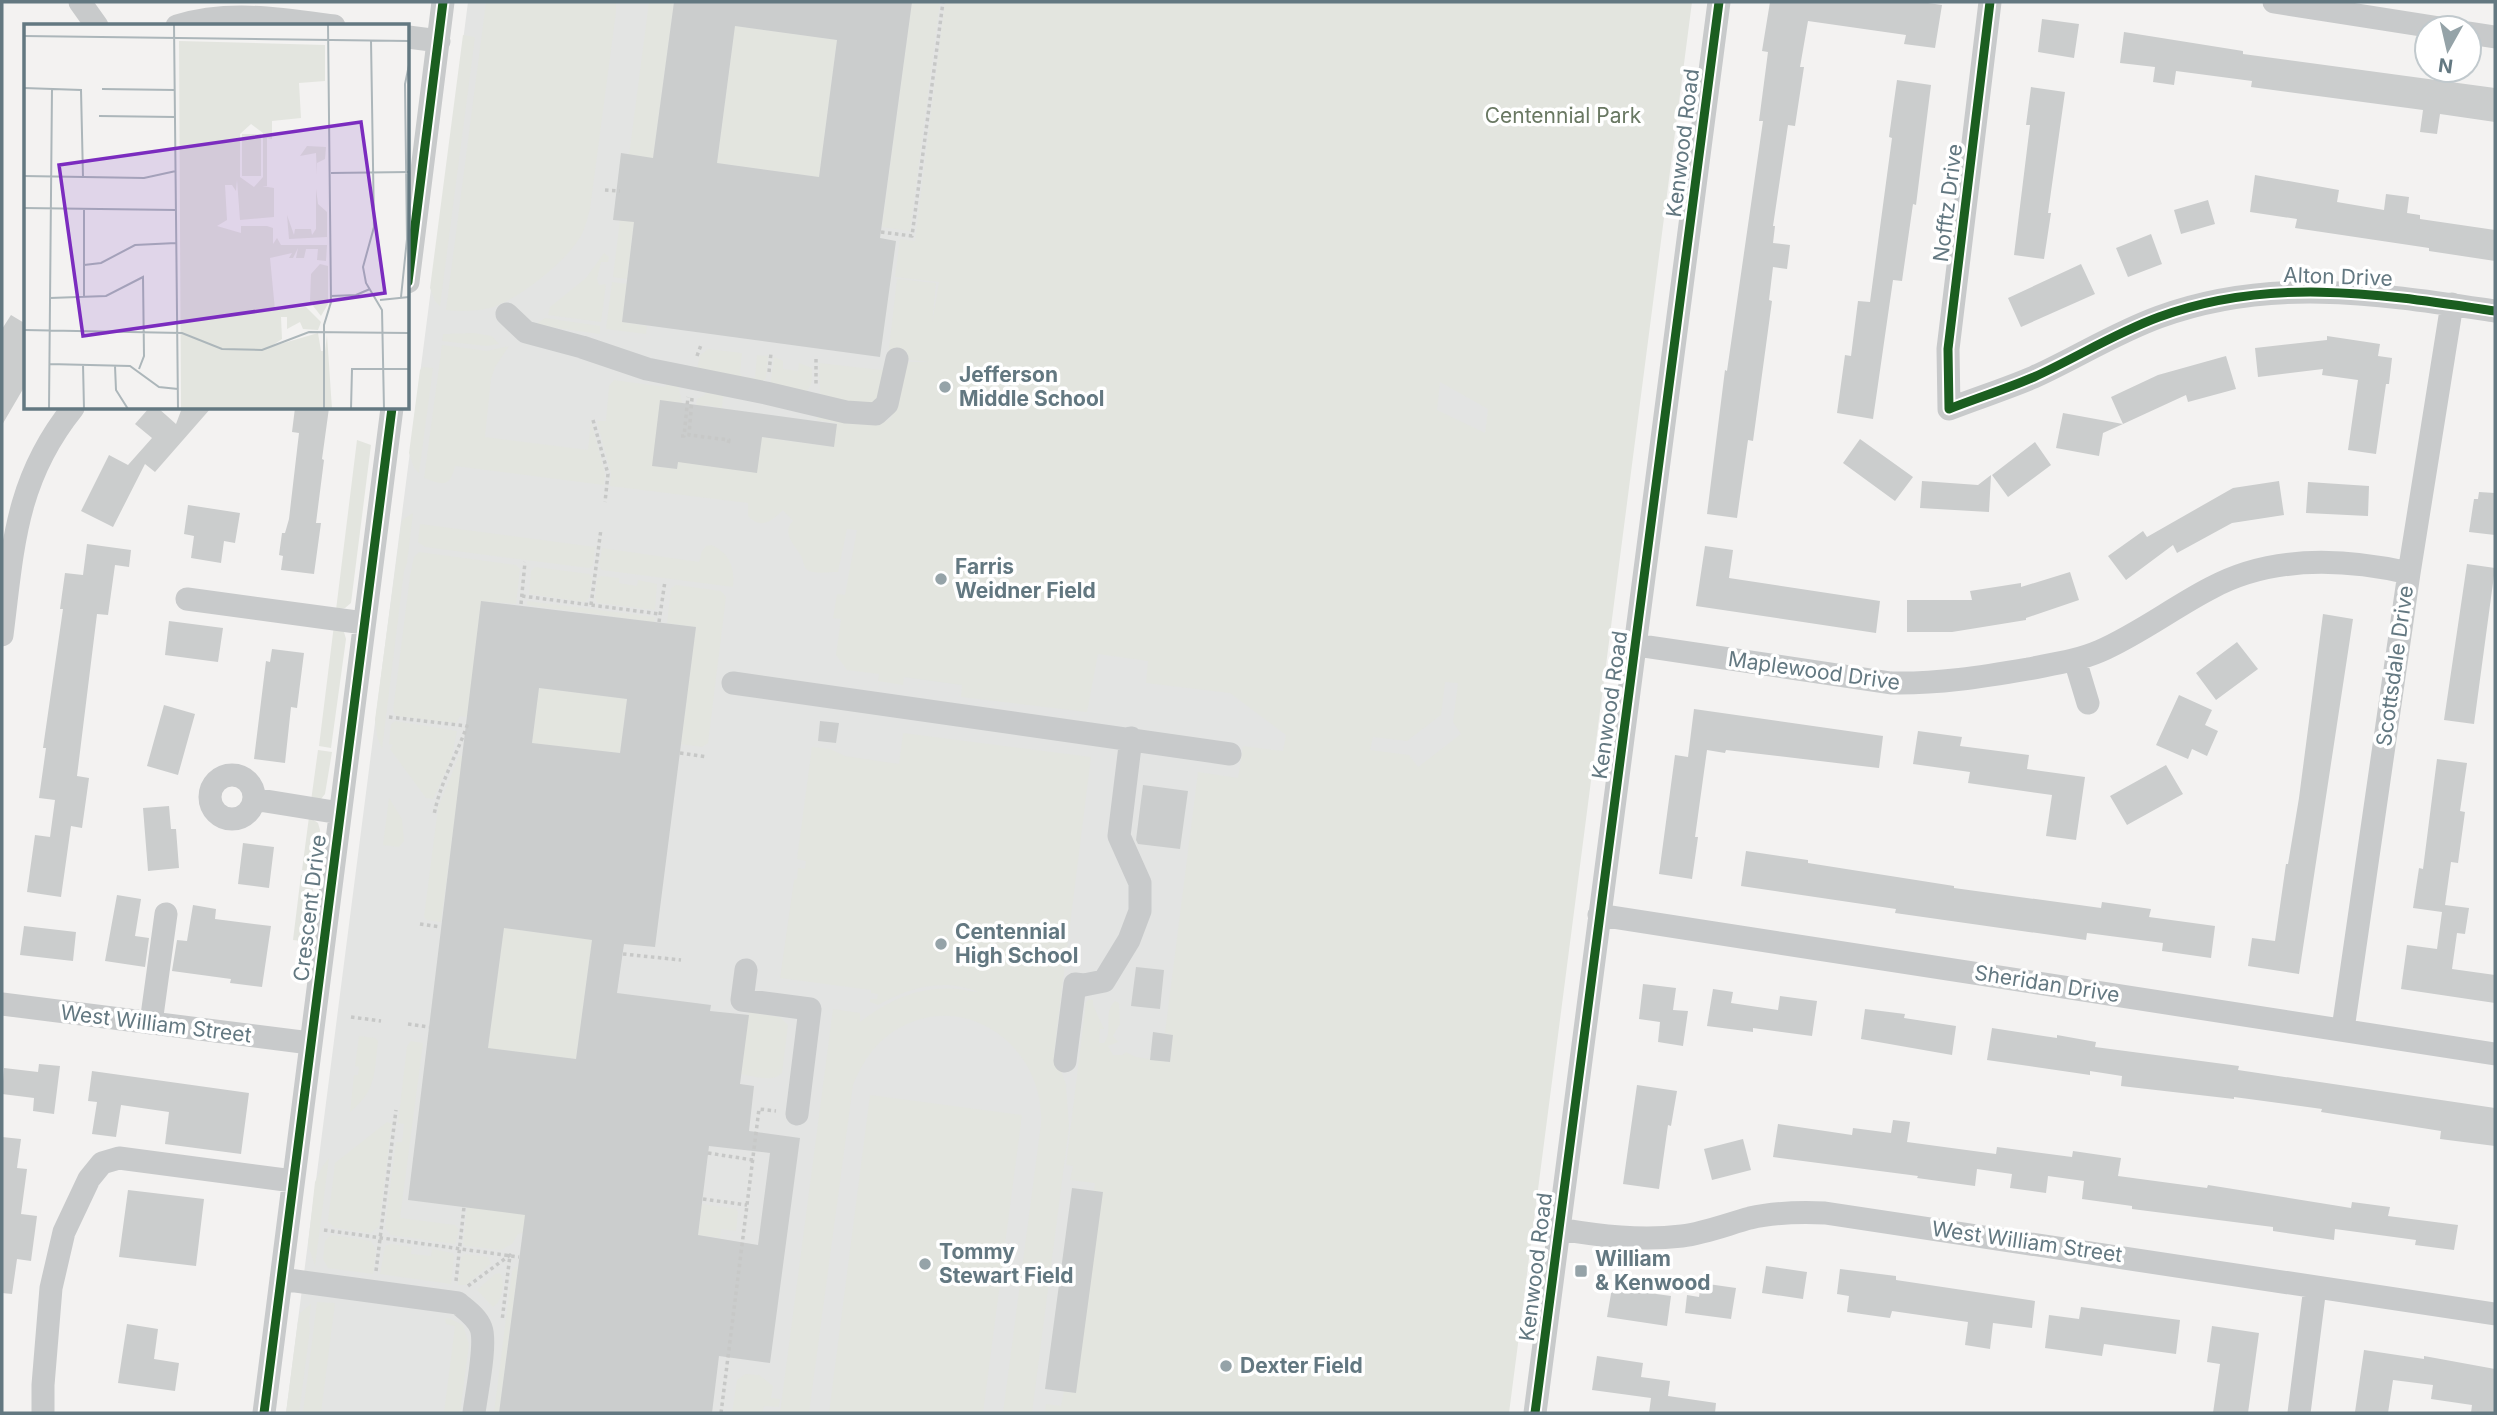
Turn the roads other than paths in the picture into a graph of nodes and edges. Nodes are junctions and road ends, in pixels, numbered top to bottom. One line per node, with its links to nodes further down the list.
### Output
1 (80, 2): 6 (street)
2 (443, 2): 11 (street)
3 (1719, 2): 24 (street, Kenwood Road)
4 (1990, 2): 17 (street, Nofftz Drive)
5 (2274, 2): 9 (street)
6 (96, 24)
7 (185, 24): 8 (street)
8 (320, 24)
9 (2413, 24)
10 (410, 37): 11 (street)
11 (439, 41): 12 (street)
12 (410, 266)
13 (2452, 304): 14 (street, Alton Drive); 17 (street, Alton Drive); 20 (street, Scottsdale Drive)
14 (2495, 311)
15 (507, 314): 16 (street)
16 (897, 359)
17 (1949, 409)
18 (72, 410): 23 (street)
19 (392, 410): 22 (street, Crescent Drive)
20 (2409, 573): 25 (street, Maplewood Drive); 37 (street, Scottsdale Drive)
21 (187, 599): 22 (street)
22 (364, 623): 31 (street, Crescent Drive)
23 (2, 635)
24 (1636, 645): 25 (street, Maplewood Drive); 33 (street, Kenwood Road)
25 (2075, 660): 27 (street)
26 (733, 682): 28 (street)
27 (2088, 704)
28 (1130, 738): 29 (street); 40 (street)
29 (1230, 754)
30 (254, 799): 31 (street)
31 (340, 813): 38 (street, Crescent Drive)
32 (166, 914): 36 (street)
33 (1599, 915): 37 (street, Sheridan Drive); 43 (street, Kenwood Road)
34 (746, 970): 41 (street)
35 (2, 1004): 36 (street, West William Street)
36 (151, 1023): 38 (street, West William Street)
37 (2343, 1029): 39 (street, Sheridan Drive)
38 (310, 1044): 42 (street, Crescent Drive)
39 (2495, 1054)
40 (1065, 1061)
41 (797, 1114)
42 (293, 1181): 44 (street, Crescent Drive); 47 (street)
43 (1559, 1229): 45 (street, West William Street); 50 (street, Kenwood Road)
44 (281, 1279): 48 (street, Crescent Drive); 49 (street)
45 (2315, 1287): 46 (street, West William Street); 51 (street)
46 (2495, 1314)
47 (43, 1413)
48 (264, 1413)
49 (474, 1413)
50 (1535, 1413)
51 (2299, 1413)

